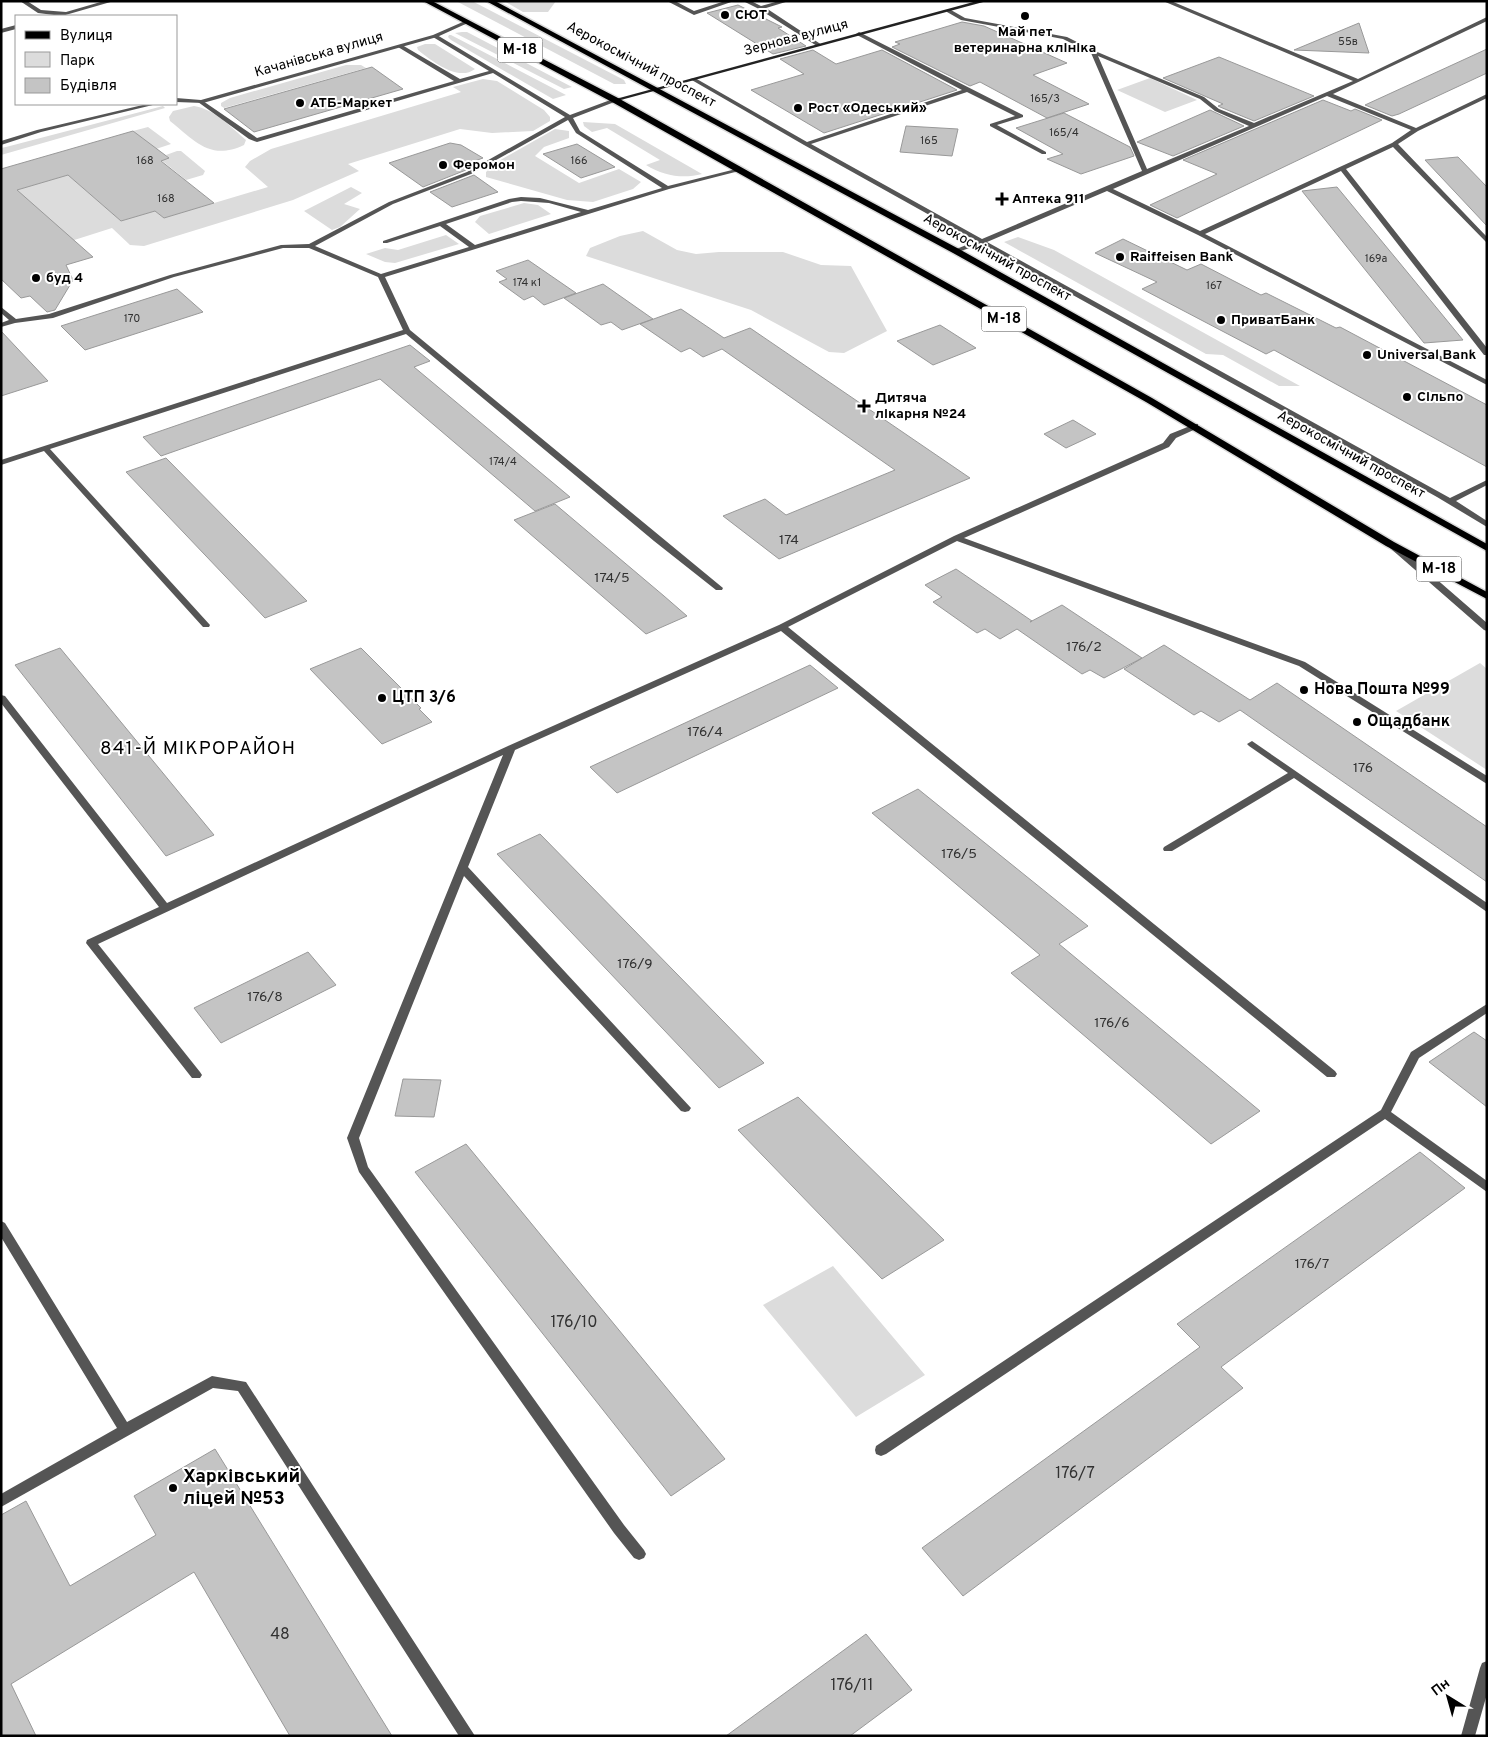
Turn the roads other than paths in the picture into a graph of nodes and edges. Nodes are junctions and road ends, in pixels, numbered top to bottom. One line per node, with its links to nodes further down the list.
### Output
1 (23, 1): 13 (street)
2 (111, 1): 13 (street)
3 (426, 1): 15 (main road, М-18)
4 (489, 1): 27 (main road, Аерокосмічний проспект / М-18)
5 (670, 1): 6 (street)
6 (731, 1)
7 (746, 1): 11 (street)
8 (786, 1): 11 (street)
9 (984, 1): 12 (street, Зернова вулиця)
10 (1166, 1): 26 (street)
11 (761, 8): 20 (street)
12 (949, 11): 18 (street, Зернова вулиця); 22 (street)
13 (72, 14)
14 (1487, 19): 26 (street)
15 (467, 22): 19 (street, Качанівська вулиця); 32 (main road, М-18)
16 (15, 27): 17 (street)
17 (1, 31)
18 (858, 34): 20 (street, Зернова вулиця); 28 (street)
19 (435, 36): 21 (street, Качанівська вулиця); 23 (street)
20 (819, 45): 24 (street, Зернова вулиця)
21 (400, 46): 25 (street); 33 (street, Качанівська вулиця)
22 (1093, 52): 37 (street); 45 (street)
23 (495, 70): 25 (street); 36 (street)
24 (693, 79): 27 (street, Зернова вулиця); 40 (street)
25 (459, 81): 33 (street)
26 (1358, 81): 29 (street)
27 (655, 89): 32 (street, Зернова вулиця); 56 (main road, Аерокосмічний проспект / М-18)
28 (967, 90): 40 (street); 42 (street)
29 (1327, 94): 37 (street); 38 (street)
30 (1484, 97): 34 (street); 38 (street)
31 (178, 100): 33 (street, Качанівська вулиця)
32 (615, 100): 36 (street); 44 (main road, М-18)
33 (201, 102)
34 (1487, 104)
35 (150, 105): 39 (street)
36 (569, 117): 46 (street); 54 (street)
37 (1255, 126): 45 (street)
38 (1416, 130): 41 (street)
39 (1, 144)
40 (806, 144): 51 (street)
41 (1394, 144): 43 (street); 52 (street)
42 (1044, 153)
43 (1342, 168): 50 (street); 62 (street)
44 (740, 170): 46 (street); 64 (main road, М-18)
45 (1145, 172): 47 (street)
46 (667, 188): 48 (street)
47 (1106, 188): 50 (street); 51 (street)
48 (586, 212): 49 (street); 55 (street)
49 (441, 223): 53 (street); 55 (street)
50 (1200, 234): 63 (street)
51 (982, 241): 56 (street); 68 (street)
52 (1487, 241)
53 (384, 242)
54 (310, 246): 57 (street); 59 (street)
55 (474, 246): 57 (street)
56 (956, 251): 72 (main road, Аерокосмічний проспект / М-18)
57 (381, 276): 61 (street)
58 (1, 309): 59 (street)
59 (14, 321): 60 (street)
60 (1, 325)
61 (407, 331): 65 (street); 73 (street)
62 (1487, 353)
63 (1487, 383)
64 (1195, 426): 70 (street); 71 (main road, М-18)
65 (45, 448): 66 (street); 75 (street)
66 (1, 463)
67 (1487, 482): 68 (street)
68 (1450, 501): 69 (street)
69 (1487, 524)
70 (956, 538): 76 (street); 82 (street)
71 (1390, 544): 74 (main road, М-18); 77 (street)
72 (1487, 548)
73 (719, 588)
74 (1487, 596)
75 (206, 625)
76 (782, 627): 80 (street); 88 (street)
77 (1487, 628)
78 (2, 698): 85 (street)
79 (1252, 744): 81 (street)
80 (511, 748): 84 (street); 85 (street)
81 (1294, 774): 83 (street); 86 (street)
82 (1487, 781)
83 (1168, 849)
84 (463, 868): 90 (street); 97 (street)
85 (166, 908): 89 (street)
86 (1487, 908)
87 (1487, 1008): 91 (street)
88 (1331, 1074)
89 (196, 1075)
90 (685, 1108)
91 (1385, 1113): 92 (street); 95 (street)
92 (1487, 1187)
93 (1, 1226): 94 (street)
94 (125, 1430): 96 (street); 99 (street)
95 (881, 1450)
96 (1, 1501)
97 (639, 1554)
98 (1487, 1668): 100 (street)
99 (468, 1736)
100 (1468, 1736)

